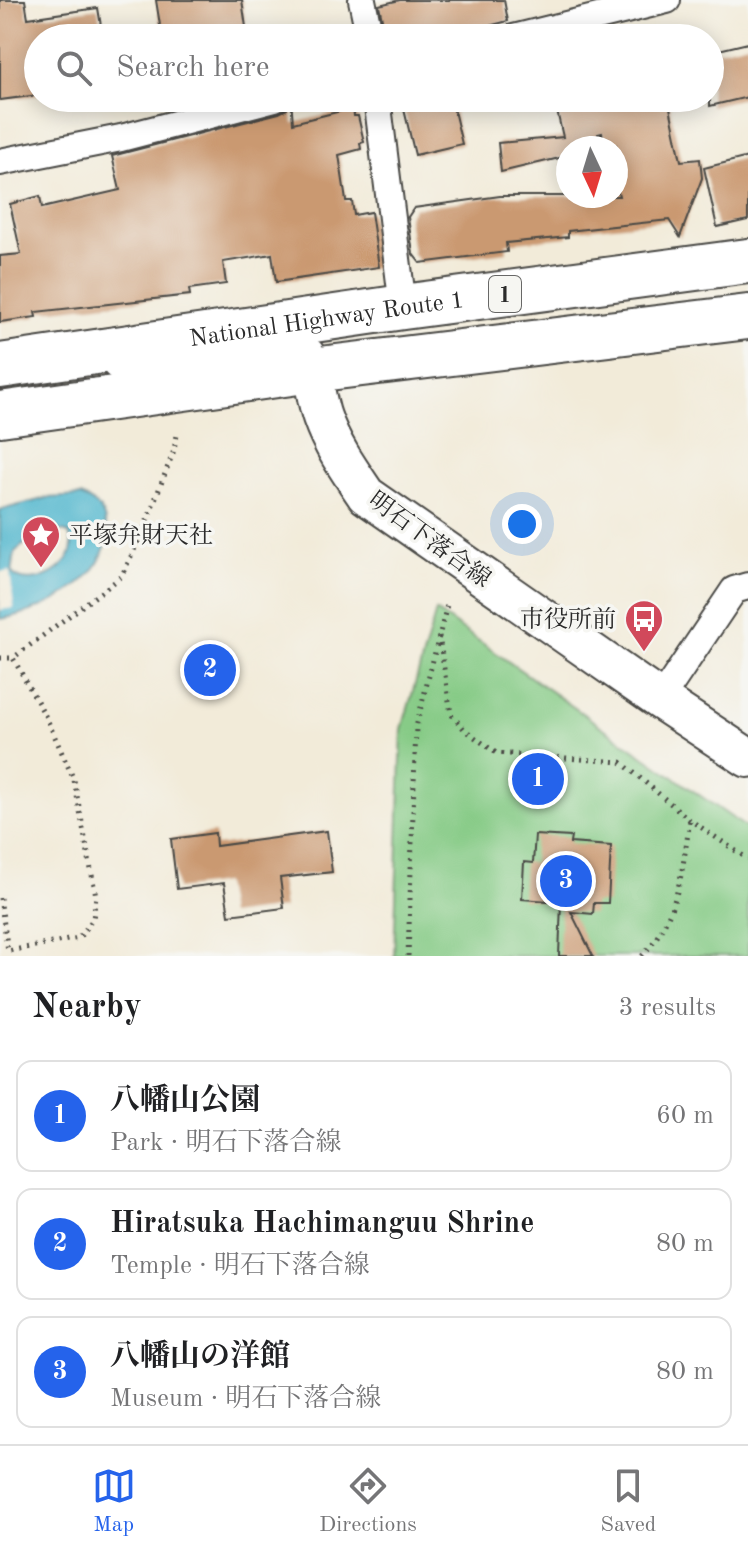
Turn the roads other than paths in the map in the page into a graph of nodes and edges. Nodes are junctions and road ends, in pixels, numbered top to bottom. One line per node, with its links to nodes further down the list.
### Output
1 (362, 0): 3 (street)
2 (667, 0): 4 (street)
3 (367, 24)
4 (570, 24)
5 (221, 112): 7 (street)
6 (379, 112): 9 (street)
7 (0, 162)
8 (748, 261): 9 (highway, National Highway Route 1 / 1)
9 (403, 307): 11 (highway); 12 (highway, National Highway Route 1 / 1)
10 (748, 317): 11 (highway, National Highway Route 1 / 1)
11 (550, 341): 14 (highway, National Highway Route 1 / 1)
12 (58, 359): 13 (highway, National Highway Route 1 / 1); 14 (main road)
13 (0, 366)
14 (312, 370): 15 (highway, National Highway Route 1 / 1); 17 (main road, 明石下落合線)
15 (0, 414)
16 (748, 586): 17 (street)
17 (660, 700): 18 (main road, 明石下落合線)
18 (748, 758)

